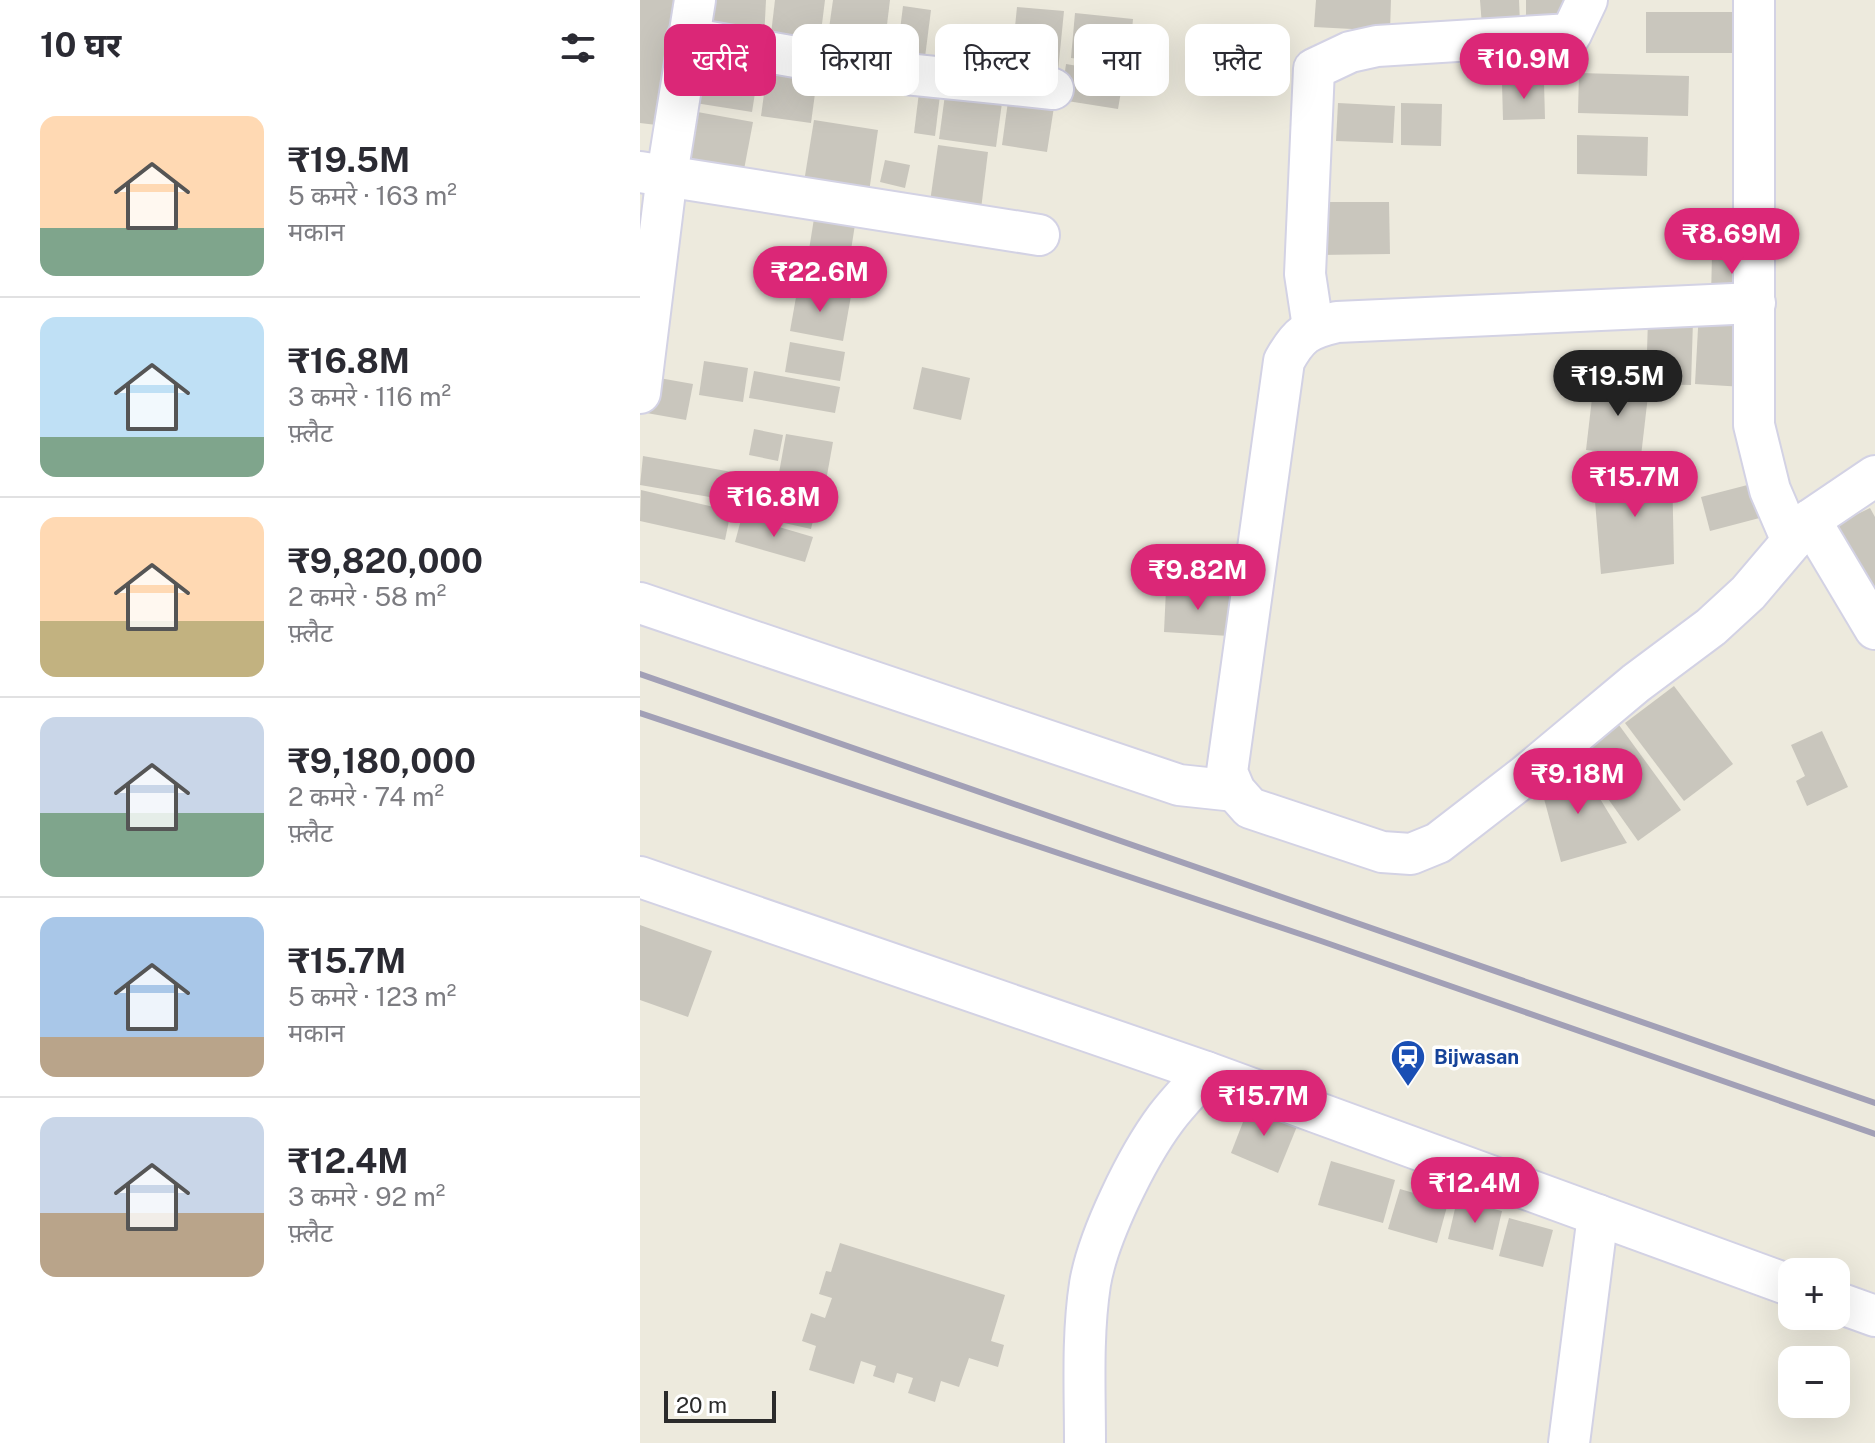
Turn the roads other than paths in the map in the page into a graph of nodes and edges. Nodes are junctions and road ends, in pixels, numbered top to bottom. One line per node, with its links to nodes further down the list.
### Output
1 (1587, 0): 8 (street)
2 (1754, 0): 7 (street)
3 (691, 19): 4 (street); 5 (street)
4 (935, 77)
5 (653, 173): 6 (street); 9 (street)
6 (1039, 235)
7 (1755, 303): 8 (street); 11 (street)
8 (1313, 327): 14 (street)
9 (640, 393)
10 (1875, 476): 11 (street)
11 (1801, 531): 13 (street); 14 (street)
12 (640, 603): 14 (street)
13 (1875, 629)
14 (1235, 791)
15 (640, 877): 16 (street)
16 (1206, 1072): 17 (street); 21 (street)
17 (1598, 1215): 18 (street); 22 (street)
18 (1778, 1281)
19 (1850, 1307): 20 (street)
20 (1875, 1316)
21 (1085, 1443)
22 (1569, 1443)

